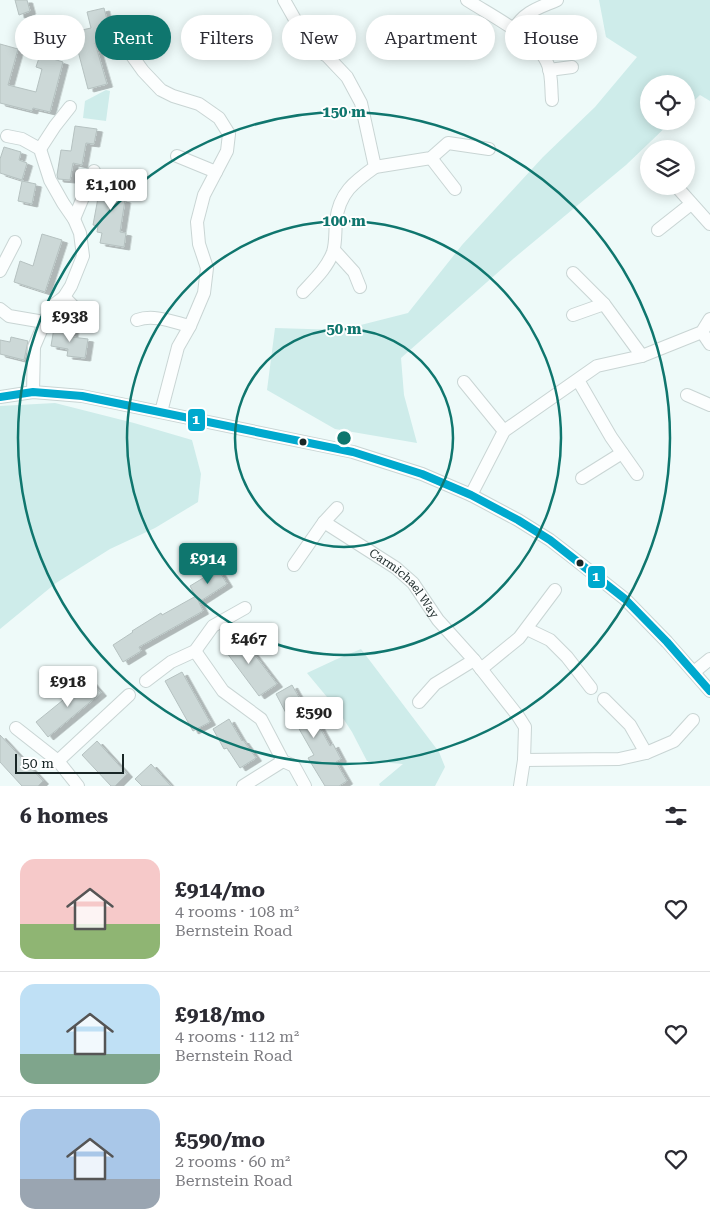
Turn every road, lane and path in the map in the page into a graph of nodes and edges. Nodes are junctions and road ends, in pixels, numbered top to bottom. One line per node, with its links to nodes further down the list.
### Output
1 (284, 0): 17 (street)
2 (467, 0): 5 (street)
3 (557, 0): 4 (street)
4 (525, 15)
5 (505, 23)
6 (135, 60): 19 (street)
7 (546, 60): 9 (street)
8 (572, 67): 9 (street)
9 (549, 70): 10 (street)
10 (552, 100)
11 (70, 108): 13 (street)
12 (7, 136): 13 (street)
13 (40, 148): 23 (street)
14 (489, 148): 16 (street)
15 (177, 156): 19 (street)
16 (432, 158): 17 (street); 20 (street)
17 (375, 167): 27 (street)
18 (94, 171): 23 (street)
19 (216, 172): 40 (street)
20 (455, 189)
21 (684, 195): 22 (street)
22 (691, 204): 24 (street); 25 (street)
23 (74, 219): 32 (street)
24 (710, 224)
25 (658, 230)
26 (15, 242): 28 (street)
27 (334, 250): 30 (street); 31 (street)
28 (0, 271)
29 (573, 273): 33 (street)
30 (360, 287)
31 (303, 292)
32 (64, 297): 36 (street); 39 (street)
33 (604, 304): 35 (street); 43 (street)
34 (0, 309): 39 (street)
35 (573, 315)
36 (84, 317)
37 (710, 319): 41 (street)
38 (137, 320): 40 (street)
39 (44, 322): 46 (street)
40 (190, 326): 50 (street)
41 (702, 332): 42 (street); 43 (street)
42 (710, 344)
43 (642, 356): 44 (street)
44 (578, 380): 51 (street); 52 (street)
45 (464, 382): 51 (street)
46 (33, 392): 48 (street); 50 (street)
47 (687, 395): 49 (street)
48 (0, 397)
49 (709, 402)
50 (161, 412): 55 (street)
51 (504, 431): 55 (street)
52 (622, 453): 53 (street); 54 (street)
53 (637, 474)
54 (582, 478)
55 (471, 495): 65 (street)
56 (337, 508): 57 (street)
57 (324, 522): 58 (street); 64 (street, Carmichael Way)
58 (294, 565)
59 (555, 590): 61 (street)
60 (245, 608): 62 (street)
61 (527, 629): 64 (street); 67 (street)
62 (196, 651): 66 (street); 77 (street)
63 (710, 659): 65 (street)
64 (477, 664): 71 (street); 76 (street, Carmichael Way)
65 (694, 672): 68 (street)
66 (146, 682)
67 (591, 688)
68 (710, 691)
69 (128, 695): 75 (street)
70 (604, 699): 74 (street)
71 (418, 702)
72 (693, 720): 74 (street)
73 (16, 728): 75 (street)
74 (646, 753): 76 (street)
75 (58, 760): 78 (street)
76 (524, 760): 81 (street, Carmichael Way)
77 (283, 761): 79 (street); 80 (street)
78 (78, 786)
79 (242, 786)
80 (305, 786)
81 (520, 786)

